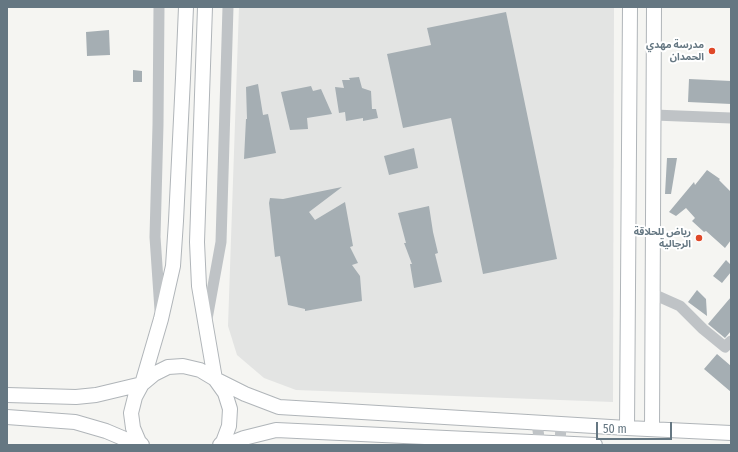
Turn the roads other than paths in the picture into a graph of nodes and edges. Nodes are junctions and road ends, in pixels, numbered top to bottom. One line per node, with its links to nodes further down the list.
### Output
1 (159, 7): 10 (street)
2 (186, 7): 10 (main road)
3 (204, 7): 11 (main road)
4 (228, 7): 11 (street)
5 (630, 7): 19 (main road)
6 (654, 7): 7 (main road)
7 (654, 115): 8 (street); 9 (main road)
8 (731, 118)
9 (653, 294): 12 (street); 20 (main road)
10 (161, 319): 14 (main road)
11 (206, 325): 13 (main road)
12 (731, 341)
13 (215, 379): 14 (main road); 17 (main road); 25 (main road)
14 (142, 384): 15 (main road); 24 (main road)
15 (7, 395)
16 (7, 417): 24 (main road)
17 (537, 423): 18 (main road); 22 (street)
18 (561, 424): 19 (main road); 23 (street)
19 (627, 428): 20 (main road)
20 (652, 429): 21 (main road)
21 (731, 433)
22 (540, 444): 23 (main road); 26 (main road)
23 (560, 444): 27 (main road)
24 (141, 445)
25 (220, 445)
26 (226, 445)
27 (596, 445)

